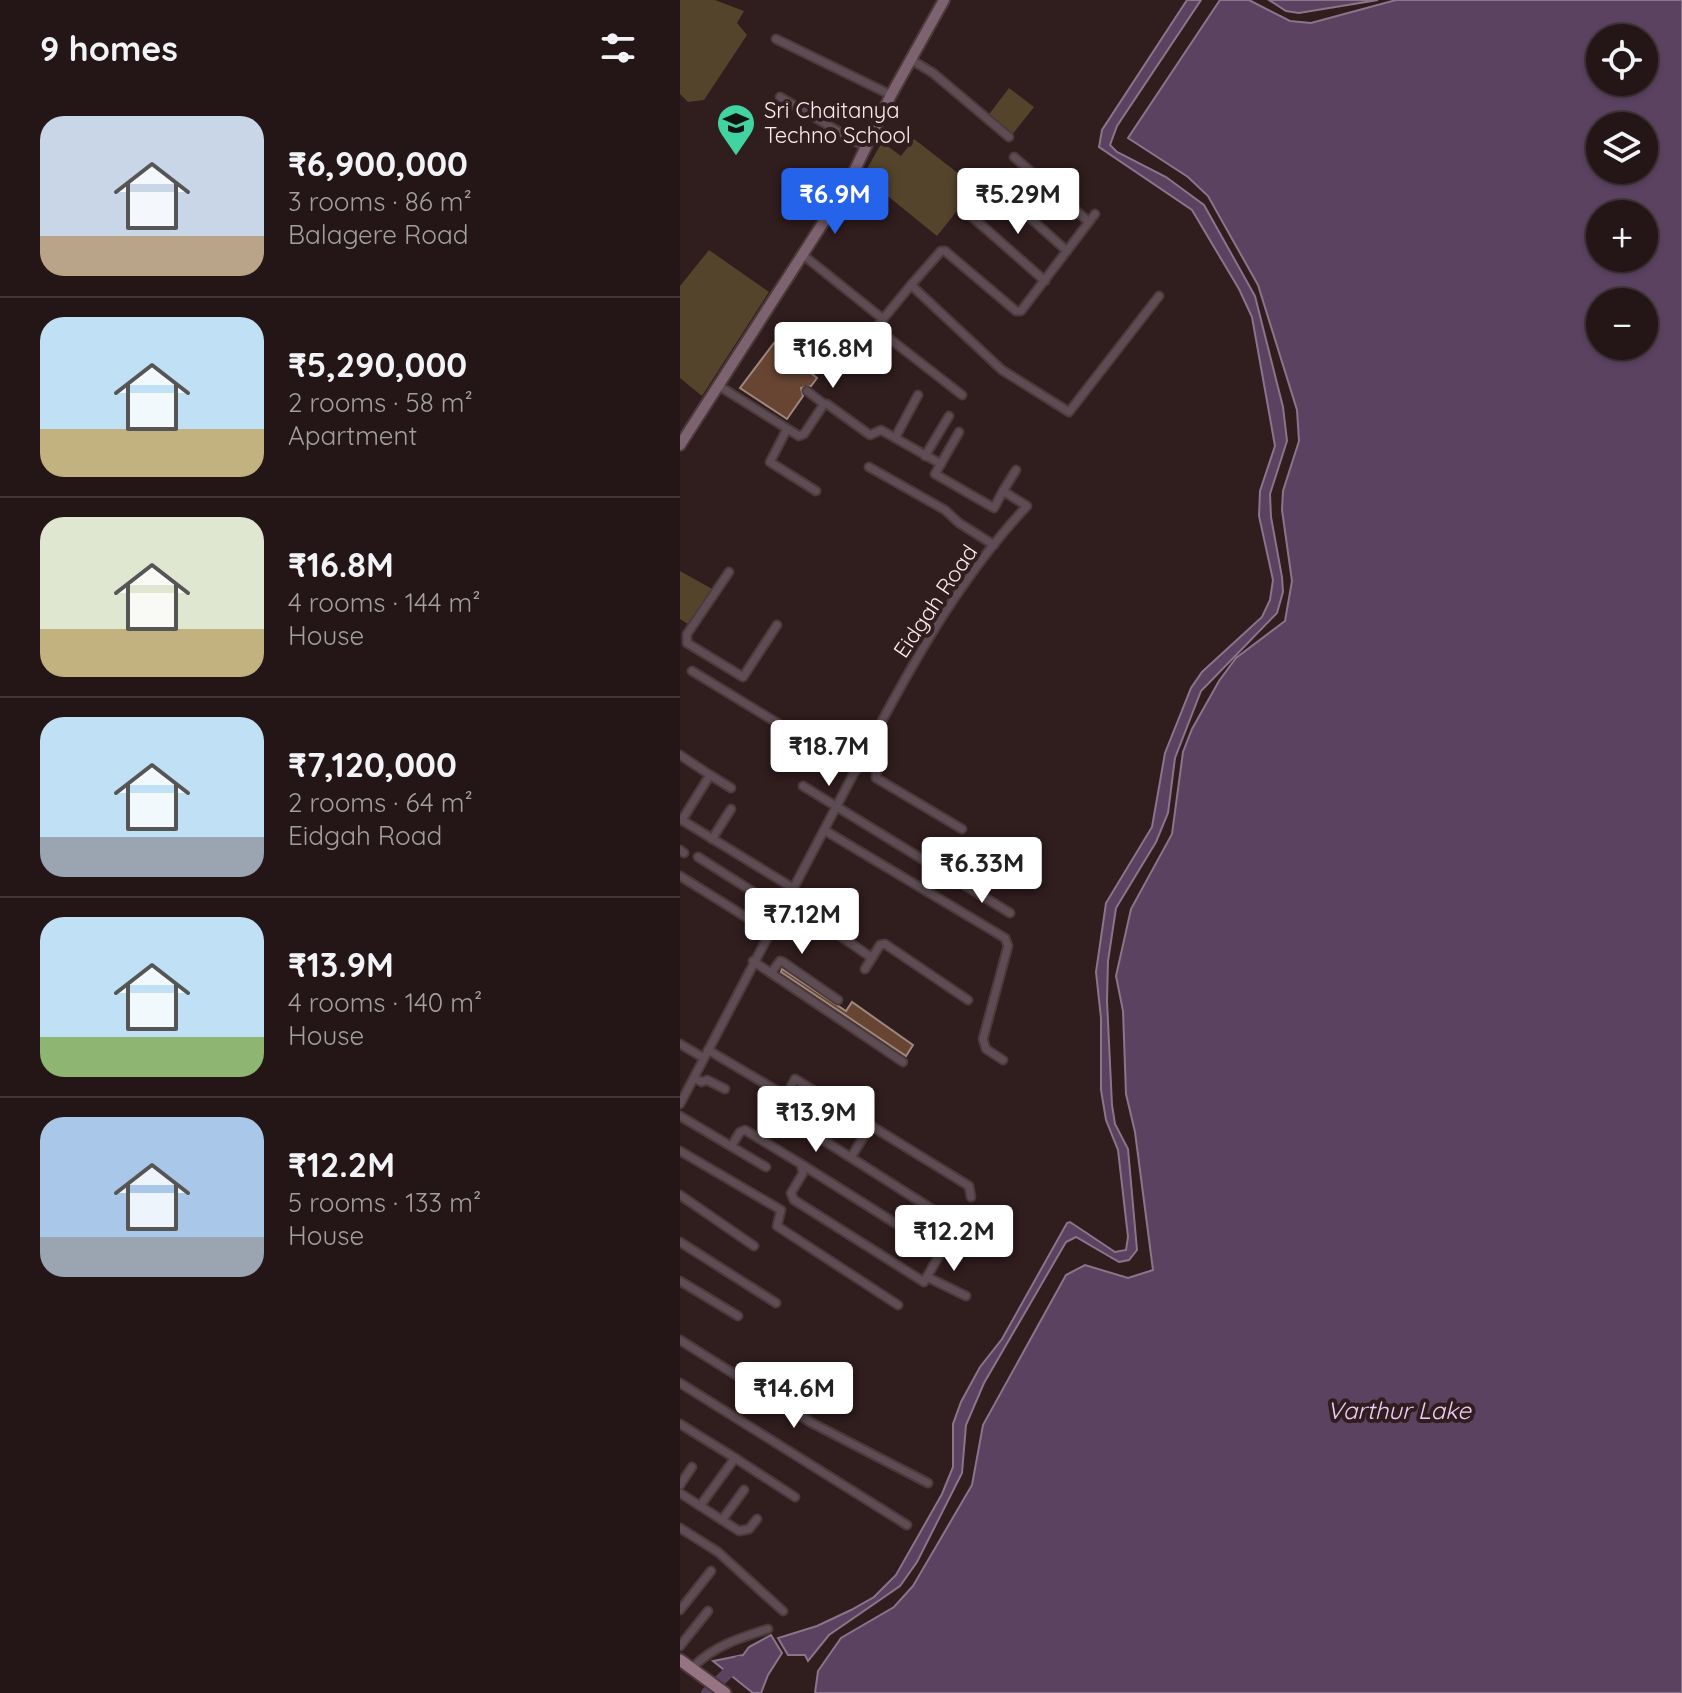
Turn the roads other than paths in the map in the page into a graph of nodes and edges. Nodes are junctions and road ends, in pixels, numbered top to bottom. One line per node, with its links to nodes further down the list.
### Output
1 (944, 0): 3 (street)
2 (776, 39): 4 (street)
3 (910, 59): 4 (street); 6 (street)
4 (891, 95): 7 (street)
5 (780, 97): 7 (street)
6 (1009, 137)
7 (865, 147): 14 (street)
8 (1014, 157): 12 (street)
9 (991, 183): 13 (street)
10 (1095, 214): 12 (street)
11 (970, 215): 15 (street)
12 (1089, 222): 13 (street)
13 (1067, 251): 15 (street)
14 (803, 255): 18 (street); 19 (street)
15 (1045, 281): 16 (street)
16 (911, 285): 17 (street); 18 (street)
17 (1159, 296)
18 (883, 319): 22 (street)
19 (719, 386): 25 (street); 28 (street)
20 (807, 391): 23 (street)
21 (918, 395): 27 (street)
22 (962, 395)
23 (824, 404): 25 (street); 27 (street)
24 (949, 416): 29 (street)
25 (787, 429): 33 (street)
26 (959, 432): 30 (street)
27 (895, 438): 29 (street)
28 (680, 445)
29 (925, 456): 30 (street)
30 (941, 464): 34 (street)
31 (869, 467): 35 (street)
32 (1016, 470): 34 (street)
33 (816, 491)
34 (1003, 491): 35 (street, Eidgah Road)
35 (994, 545): 40 (street, Eidgah Road)
36 (729, 572): 38 (street)
37 (777, 625): 38 (street)
38 (683, 631)
39 (692, 671): 42 (street)
40 (865, 753): 42 (street, Eidgah Road); 49 (street)
41 (680, 755): 43 (street)
42 (856, 771): 46 (street, Eidgah Road)
43 (710, 775): 45 (street); 48 (street)
44 (803, 786): 46 (street)
45 (731, 788)
46 (837, 806): 50 (street, Eidgah Road); 57 (street)
47 (731, 809): 51 (street)
48 (681, 820): 51 (street)
49 (962, 829)
50 (824, 830): 54 (street, Eidgah Road); 67 (street)
51 (712, 839): 54 (street)
52 (698, 857): 56 (street)
53 (680, 876): 58 (street)
54 (793, 888): 55 (street, Eidgah Road)
55 (787, 899): 56 (street, Eidgah Road); 59 (street)
56 (782, 910): 58 (street, Eidgah Road)
57 (1010, 913)
58 (770, 932): 60 (street, Eidgah Road)
59 (872, 958): 61 (street); 64 (street)
60 (753, 961): 62 (street); 66 (street, Eidgah Road)
61 (865, 969)
62 (771, 973): 63 (street); 68 (street)
63 (838, 1000)
64 (968, 1000)
65 (680, 1044): 66 (street)
66 (706, 1054): 69 (street, Eidgah Road); 71 (street)
67 (1003, 1060)
68 (903, 1062)
69 (694, 1078): 70 (street); 72 (street, Eidgah Road)
70 (725, 1089)
71 (786, 1096): 74 (street); 77 (street)
72 (680, 1104)
73 (680, 1116): 75 (street)
74 (871, 1125): 77 (street); 81 (street)
75 (732, 1145): 78 (street); 79 (street)
76 (680, 1151): 89 (street)
77 (851, 1157): 82 (street)
78 (801, 1164): 85 (street); 85 (street)
79 (766, 1167)
80 (680, 1195): 84 (street)
81 (971, 1197)
82 (957, 1225)
83 (680, 1242): 88 (street)
84 (754, 1246)
85 (927, 1277): 87 (street)
86 (680, 1281): 90 (street)
87 (966, 1296)
88 (776, 1303)
89 (898, 1305)
90 (738, 1316)
91 (680, 1340): 96 (street)
92 (680, 1383): 104 (street)
93 (680, 1424): 94 (street)
94 (735, 1458): 100 (street); 101 (street)
95 (692, 1467): 97 (street)
96 (928, 1483)
97 (680, 1485)
98 (744, 1490): 103 (street)
99 (680, 1493): 101 (street)
100 (795, 1497)
101 (700, 1506): 103 (street)
102 (757, 1519): 103 (street)
103 (722, 1520)
104 (907, 1525)
105 (680, 1528): 109 (street)
106 (711, 1571): 107 (street)
107 (680, 1610)
108 (708, 1611): 111 (street)
109 (783, 1611)
110 (768, 1629): 112 (street)
111 (680, 1646)
112 (692, 1669): 113 (main road); 114 (main road)
113 (716, 1693)
114 (725, 1693)

